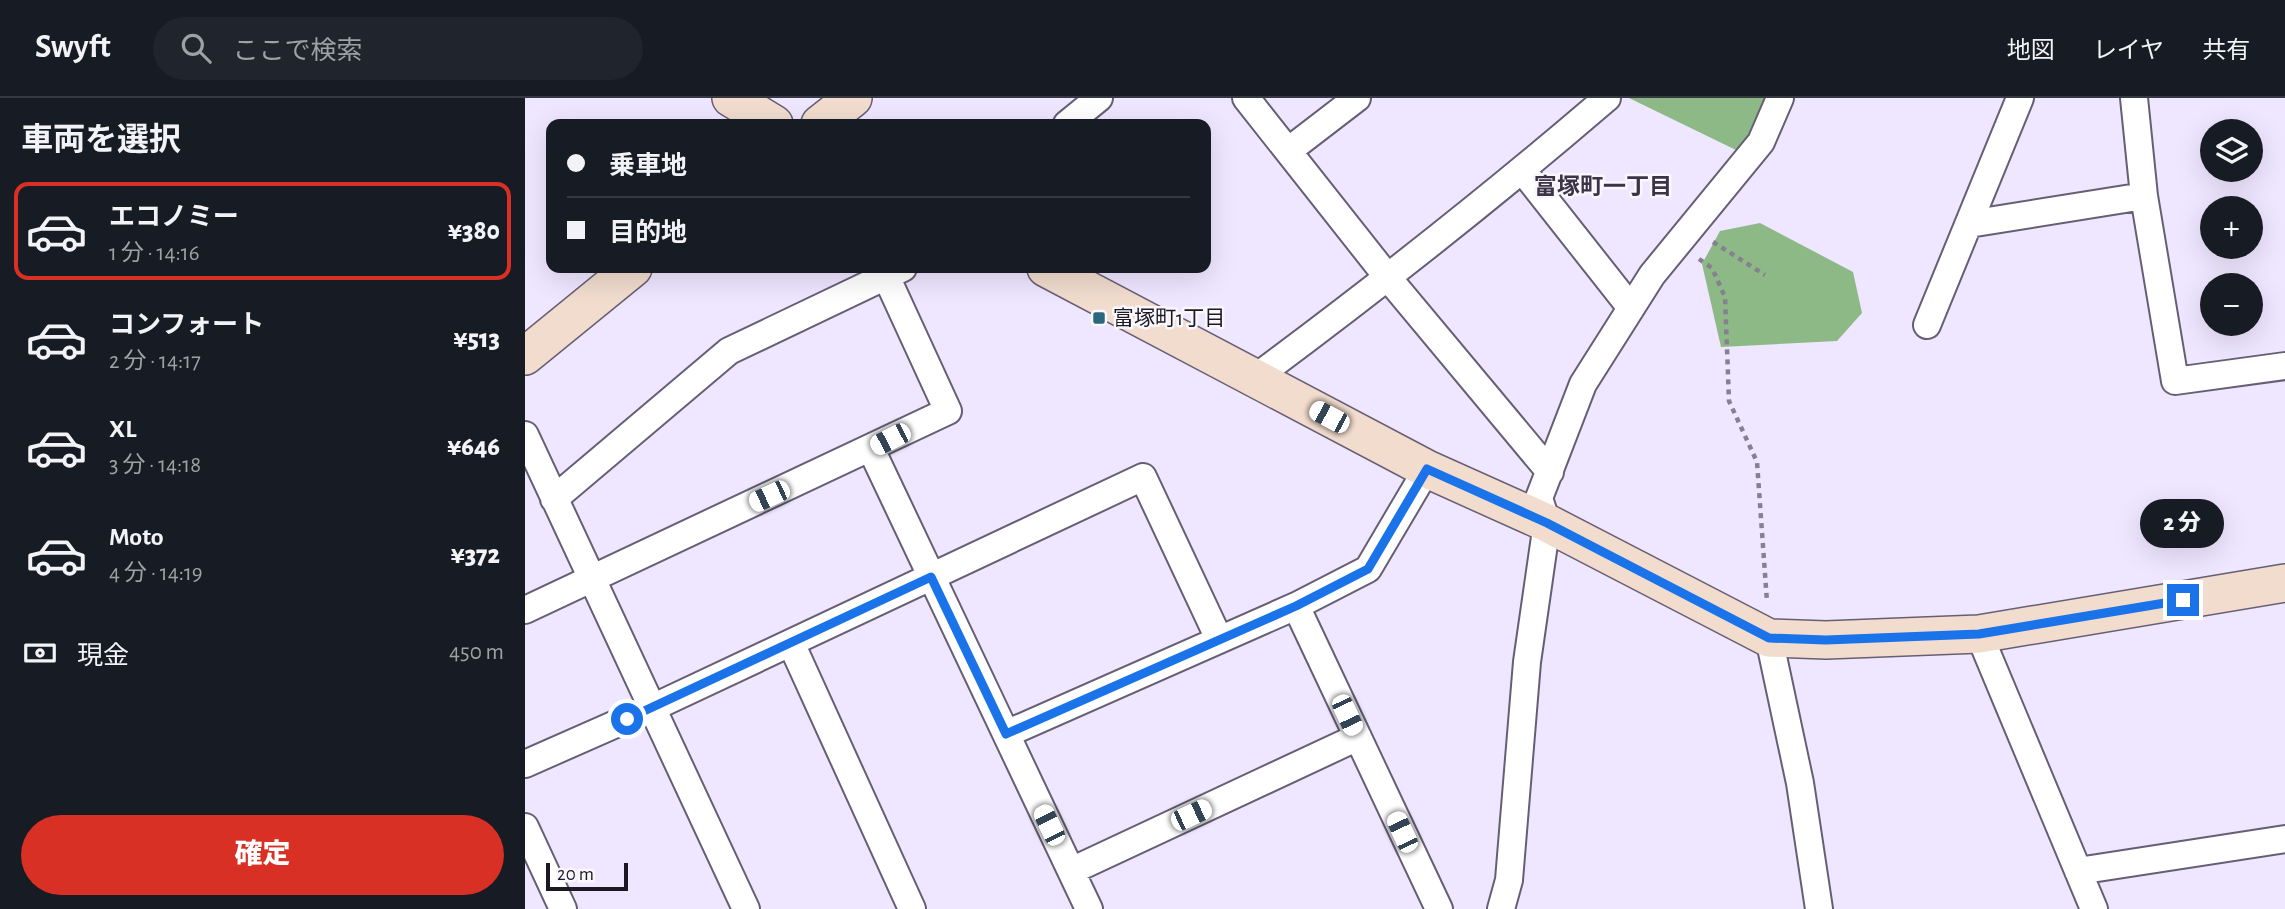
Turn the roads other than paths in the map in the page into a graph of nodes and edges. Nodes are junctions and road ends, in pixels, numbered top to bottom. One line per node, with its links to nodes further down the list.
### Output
1 (730, 98): 10 (street)
2 (853, 98): 11 (street)
3 (1099, 98): 12 (street)
4 (1246, 98): 13 (street)
5 (1357, 98): 13 (street)
6 (1607, 98): 14 (street)
7 (1780, 98): 22 (street)
8 (2020, 98): 16 (street)
9 (2134, 98): 15 (street)
10 (766, 119)
11 (826, 119)
12 (1073, 119)
13 (1288, 151): 21 (street)
14 (1523, 171): 21 (street); 22 (street)
15 (2144, 197): 16 (street); 25 (street)
16 (1969, 224): 23 (street)
17 (627, 273): 24 (street)
18 (892, 273): 31 (street)
19 (894, 273): 28 (street)
20 (1056, 273): 26 (street)
21 (1389, 279): 26 (street); 30 (street)
22 (1631, 308): 30 (street)
23 (1927, 325)
24 (525, 356)
25 (2285, 366)
26 (1255, 378): 29 (street)
27 (525, 435): 31 (street)
28 (871, 449): 33 (street); 34 (street)
29 (1427, 469): 32 (street); 36 (street)
30 (1550, 472): 32 (street)
31 (554, 499): 34 (street)
32 (1547, 523): 39 (street); 55 (street)
33 (931, 577): 40 (street); 41 (street); 43 (street)
34 (592, 579): 37 (street); 42 (street)
35 (2285, 583): 38 (street)
36 (1296, 606): 40 (street); 44 (street)
37 (525, 610)
38 (1979, 634): 39 (street); 49 (street)
39 (1769, 638): 56 (street)
40 (1219, 639): 43 (street)
41 (791, 643): 42 (street); 53 (street)
42 (652, 708): 45 (street); 52 (street)
43 (1006, 734): 48 (street)
44 (1358, 737): 48 (street); 50 (street)
45 (525, 764)
46 (525, 827): 51 (street)
47 (2285, 839): 49 (street)
48 (1071, 871): 54 (street)
49 (2078, 871): 57 (street)
50 (1432, 907)
51 (563, 909)
52 (746, 909)
53 (912, 909)
54 (1089, 909)
55 (1501, 909)
56 (1819, 909)
57 (2094, 909)

